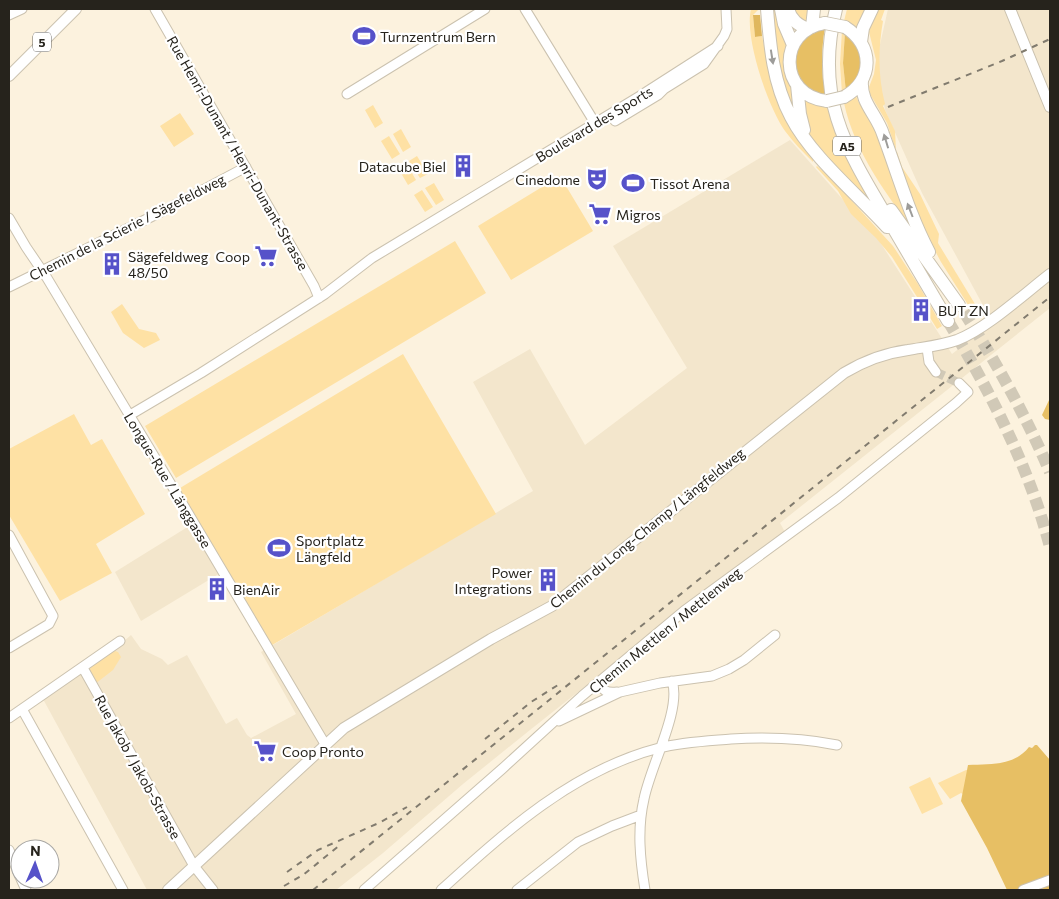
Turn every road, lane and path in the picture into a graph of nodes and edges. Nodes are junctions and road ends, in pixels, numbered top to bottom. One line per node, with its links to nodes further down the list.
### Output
1 (22, 9): 15 (street)
2 (76, 9): 20 (main road, 5)
3 (155, 9): 28 (street, Rue Henri-Dunant / Henri-Dunant-Strasse)
4 (485, 9): 23 (street)
5 (525, 9): 26 (street)
6 (726, 9): 19 (street)
7 (767, 9): 27 (highway, one-way to 27)
8 (781, 9): 18 (highway)
9 (788, 9): 16 (highway)
10 (814, 9): 16 (highway)
11 (836, 9): 30 (highway, A5)
12 (842, 9): 21 (highway, A5, one-way to 21)
13 (872, 9): 17 (highway)
14 (1010, 9): 24 (main road)
15 (9, 14)
16 (810, 28): 17 (highway, bridge); 18 (highway)
17 (861, 42): 21 (highway)
18 (793, 45): 22 (highway)
19 (718, 46): 25 (street); 26 (street, Boulevard des Sports)
20 (9, 76)
21 (862, 81): 22 (highway, bridge)
22 (797, 86): 27 (highway)
23 (347, 94)
24 (1050, 107)
25 (615, 120)
26 (595, 123): 34 (street, Boulevard des Sports)
27 (820, 156): 30 (highway)
28 (246, 167): 31 (street, Chemin de la Scierie / Sägefeldweg); 34 (street, Rue Henri-Dunant / Henri-Dunant-Strasse)
29 (9, 218): 31 (street, Longue-Rue / Länggasse)
30 (916, 268): 35 (highway, A5)
31 (42, 270): 33 (street, Chemin de la Scierie / Sägefeldweg); 39 (street, Longue-Rue / Länggasse)
32 (1050, 274): 36 (main road, Chemin du Long-Champ / Längfeldweg)
33 (9, 287)
34 (319, 298): 39 (street, Boulevard des Sports)
35 (948, 321)
36 (927, 348): 37 (street); 53 (main road, Chemin du Long-Champ / Längfeldweg)
37 (936, 372)
38 (959, 383): 46 (street, Chemin Mettlen / Mettlenweg)
39 (130, 415): 53 (street, Longue-Rue / Länggasse)
40 (9, 535): 43 (street)
41 (775, 634): 45 (street)
42 (120, 640): 44 (street)
43 (9, 648)
44 (83, 668): 50 (street); 57 (street, Rue Jakob / Jakob-Strasse)
45 (672, 681): 47 (street); 55 (street)
46 (599, 682): 48 (street); 49 (street, Chemin Mettlen / Mettlenweg)
47 (620, 692): 48 (street); 52 (street)
48 (609, 693): 49 (street)
49 (582, 696): 52 (street, Chemin Mettlen / Mettlenweg)
50 (22, 709): 51 (street); 59 (street)
51 (9, 718)
52 (548, 727): 62 (street, Chemin Mettlen / Mettlenweg)
53 (324, 744): 57 (main road, Chemin du Long-Champ / Längfeldweg)
54 (836, 745): 55 (street)
55 (659, 748): 56 (street); 63 (street)
56 (641, 815): 64 (street); 65 (street)
57 (194, 866): 60 (main road, Chemin du Long-Champ / Längfeldweg); 61 (street, Rue Jakob / Jakob-Strasse)
58 (1050, 880): 66 (street)
59 (124, 890)
60 (168, 890)
61 (213, 890)
62 (364, 890)
63 (441, 890)
64 (517, 890)
65 (645, 890)
66 (1024, 890)

